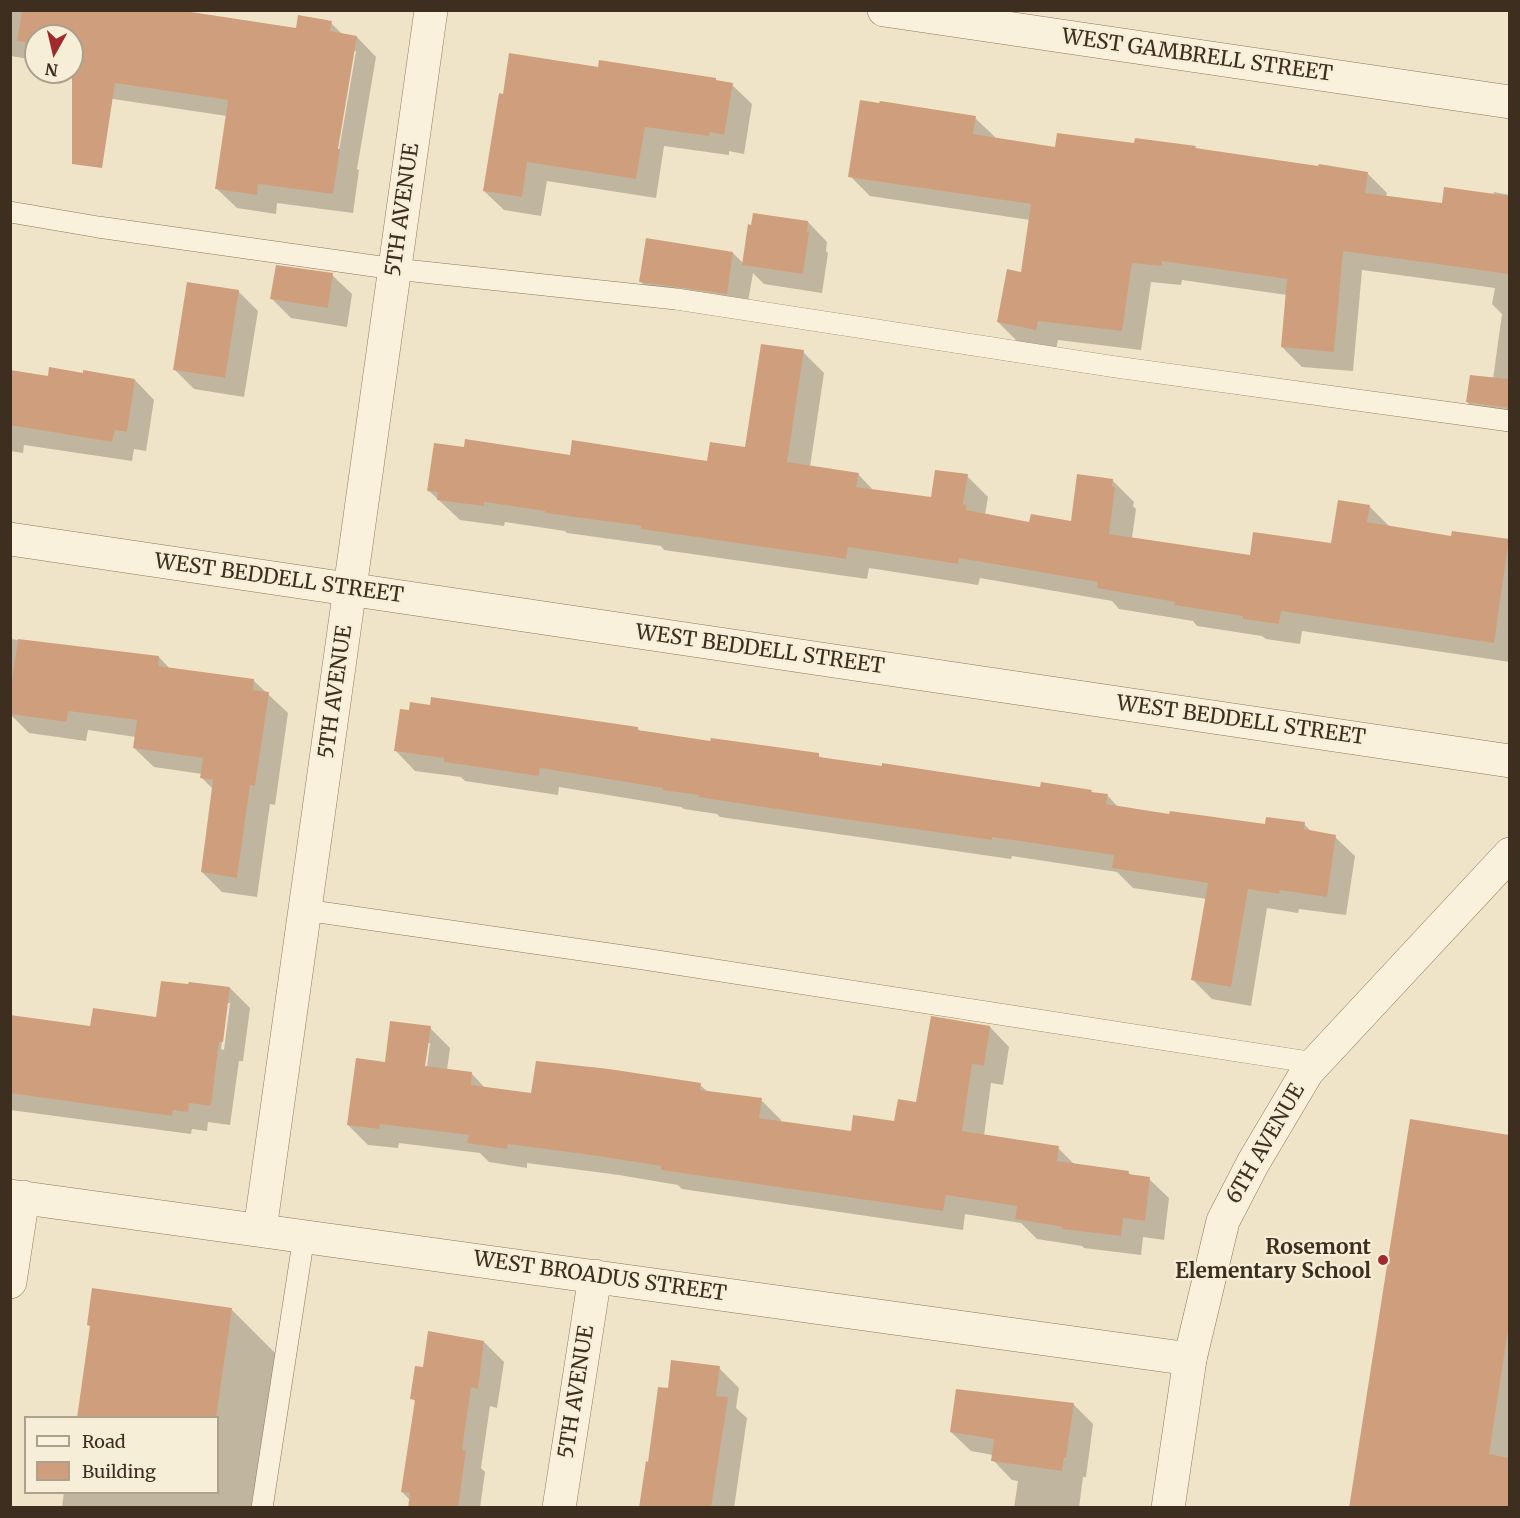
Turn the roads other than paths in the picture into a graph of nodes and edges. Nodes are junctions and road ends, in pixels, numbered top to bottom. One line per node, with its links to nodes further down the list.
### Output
1 (431, 10): 5 (street, 5TH AVENUE)
2 (884, 10): 3 (street, WEST GAMBRELL STREET)
3 (1509, 102)
4 (10, 212): 5 (lane)
5 (395, 269): 6 (lane); 8 (street, 5TH AVENUE)
6 (1509, 422)
7 (10, 539): 8 (street, WEST BEDDELL STREET)
8 (350, 589): 9 (street, WEST BEDDELL STREET); 11 (street, 5TH AVENUE)
9 (1509, 761)
10 (1509, 855): 12 (street, 6TH AVENUE)
11 (305, 910): 12 (lane); 14 (street, 5TH AVENUE)
12 (1316, 1063): 18 (street, 6TH AVENUE)
13 (17, 1196): 14 (street, WEST BROADUS STREET); 17 (street)
14 (260, 1230): 15 (street, WEST BROADUS STREET)
15 (304, 1236): 16 (street, WEST BROADUS STREET); 19 (lane)
16 (595, 1276): 18 (street, WEST BROADUS STREET); 20 (street, 5TH AVENUE)
17 (10, 1282)
18 (1190, 1359): 21 (street, 6TH AVENUE)
19 (262, 1508)
20 (559, 1508)
21 (1168, 1508)

